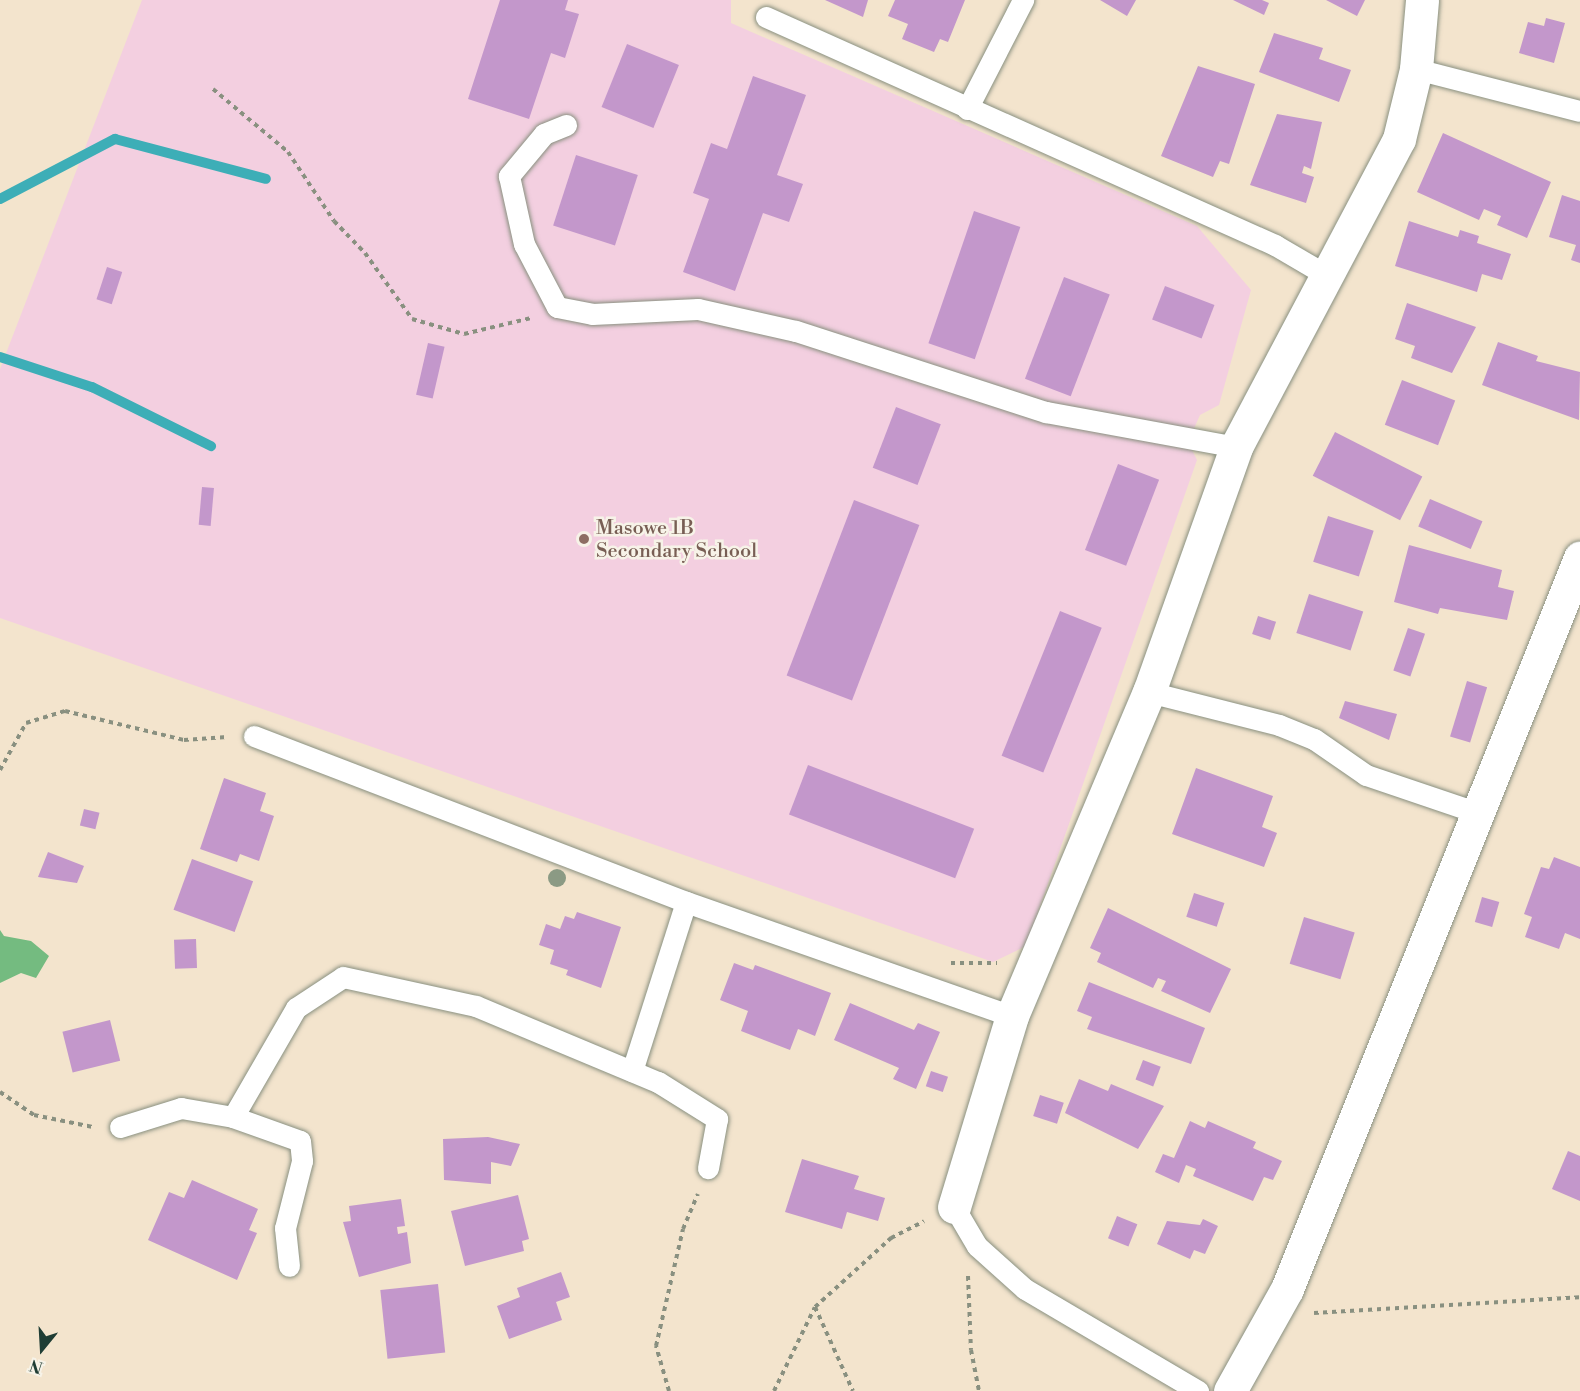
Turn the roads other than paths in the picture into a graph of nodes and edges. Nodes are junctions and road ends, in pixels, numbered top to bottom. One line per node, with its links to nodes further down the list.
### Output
1 (1023, 0): 5 (lane)
2 (1422, 0): 4 (street)
3 (766, 16): 5 (lane)
4 (1416, 69): 6 (lane); 8 (street)
5 (968, 109): 8 (lane)
6 (1580, 111)
7 (566, 125): 9 (lane)
8 (1328, 276): 9 (street)
9 (1236, 447): 11 (street)
10 (1580, 558): 13 (street)
11 (1149, 693): 13 (lane); 15 (street)
12 (254, 736): 14 (lane)
13 (1475, 812): 23 (street)
14 (686, 902): 15 (lane); 16 (lane)
15 (1012, 1016): 20 (street)
16 (632, 1071): 17 (lane); 19 (lane)
17 (234, 1117): 18 (lane); 21 (lane)
18 (120, 1127)
19 (708, 1168)
20 (954, 1207): 22 (lane)
21 (289, 1266)
22 (1198, 1391)
23 (1230, 1391)

